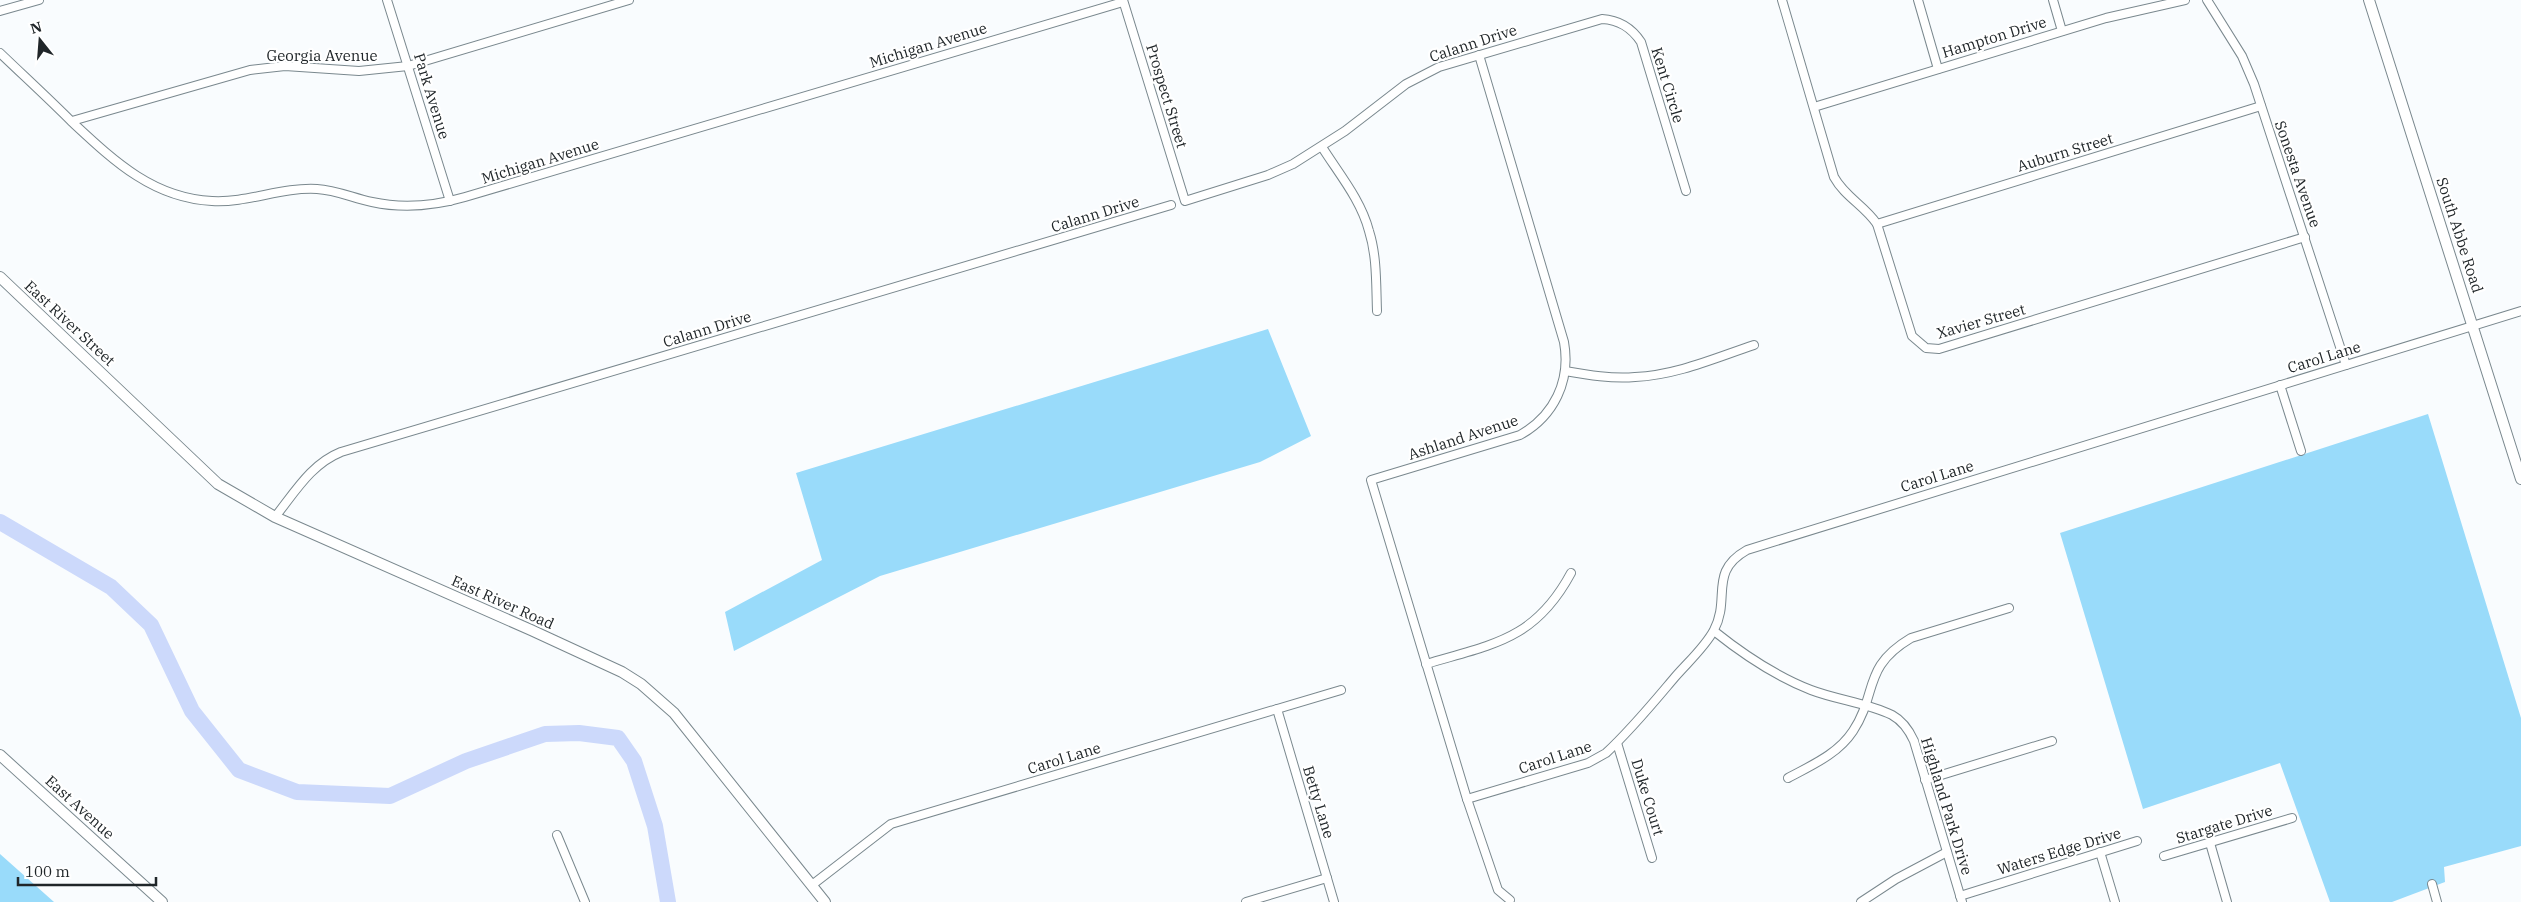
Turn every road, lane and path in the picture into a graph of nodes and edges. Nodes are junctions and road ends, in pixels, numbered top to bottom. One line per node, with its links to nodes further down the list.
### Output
1 (39, 0): 11 (street)
2 (387, 0): 16 (street, Park Avenue)
3 (629, 0): 16 (street, Georgia Avenue)
4 (1782, 0): 19 (street, Xavier Street)
5 (1918, 0): 17 (street)
6 (2053, 0): 13 (street)
7 (2185, 0): 13 (street, Hampton Drive)
8 (2207, 0): 18 (street, Sonesta Avenue)
9 (2369, 0): 31 (street, South Abbe Road)
10 (1123, 1): 23 (street, Michigan Avenue); 24 (street, Prospect Street)
11 (0, 11)
12 (1591, 21): 15 (street, Calann Drive); 22 (street, Kent Circle)
13 (2062, 31): 17 (street, Hampton Drive)
14 (0, 53): 20 (street, Michigan Avenue)
15 (1479, 55): 21 (street, Calann Drive); 34 (street, Ashland Avenue)
16 (408, 66): 20 (street, Georgia Avenue); 23 (street, Park Avenue)
17 (1938, 69): 19 (street, Hampton Drive)
18 (2261, 106): 26 (street, Auburn Street); 27 (street, Sonesta Avenue)
19 (1814, 107): 26 (street, Xavier Street)
20 (72, 121): 23 (street, Michigan Avenue)
21 (1322, 147): 24 (street, Calann Drive); 29 (street)
22 (1686, 191)
23 (450, 201)
24 (1186, 201)
25 (1171, 205): 39 (street, Calann Drive)
26 (1877, 224): 27 (street, Xavier Street)
27 (2305, 238): 33 (street, Sonesta Avenue)
28 (0, 277): 36 (street, East River Street)
29 (1377, 311)
30 (2521, 311): 31 (street, Carol Lane)
31 (2473, 326): 33 (street, Carol Lane); 38 (street, South Abbe Road)
32 (1754, 345): 34 (street)
33 (2346, 365): 35 (street, Carol Lane)
34 (1565, 371): 43 (street, Ashland Avenue)
35 (2280, 385): 37 (street); 42 (street, Carol Lane)
36 (119, 390): 39 (street, East River Road)
37 (2300, 451)
38 (2521, 479)
39 (275, 517): 63 (street, East River Road)
40 (1571, 573): 43 (street)
41 (2009, 608): 45 (street)
42 (1714, 630): 45 (street, Highland Park Drive); 48 (street, Carol Lane)
43 (1426, 664): 52 (street, Ashland Avenue)
44 (1341, 690): 46 (street, Carol Lane)
45 (1864, 706): 50 (street); 51 (street, Highland Park Drive)
46 (1277, 709): 61 (street, Betty Lane); 63 (street, Carol Lane)
47 (2052, 741): 51 (street)
48 (1617, 743): 52 (street, Carol Lane); 60 (street, Duke Court)
49 (0, 755): 66 (street, East Avenue)
50 (1788, 778)
51 (1925, 780): 57 (street, Highland Park Drive)
52 (1467, 799): 65 (street, Ashland Avenue)
53 (2292, 818): 56 (street, Stargate Drive)
54 (557, 835): 67 (street)
55 (2136, 841): 58 (street, Waters Edge Drive)
56 (2210, 843): 59 (street, Stargate Drive); 73 (street)
57 (1947, 852): 64 (street, Highland Park Drive); 71 (street)
58 (2100, 852): 64 (street, Waters Edge Drive); 72 (street)
59 (2164, 856)
60 (1652, 858)
61 (1327, 878): 69 (street); 70 (street, Betty Lane)
62 (2432, 884): 74 (street)
63 (812, 885): 68 (street, East River Road)
64 (1961, 899)
65 (1510, 900)
66 (162, 902)
67 (585, 902)
68 (825, 902)
69 (1246, 902)
70 (1334, 902)
71 (1860, 902)
72 (2115, 902)
73 (2227, 902)
74 (2437, 902)

